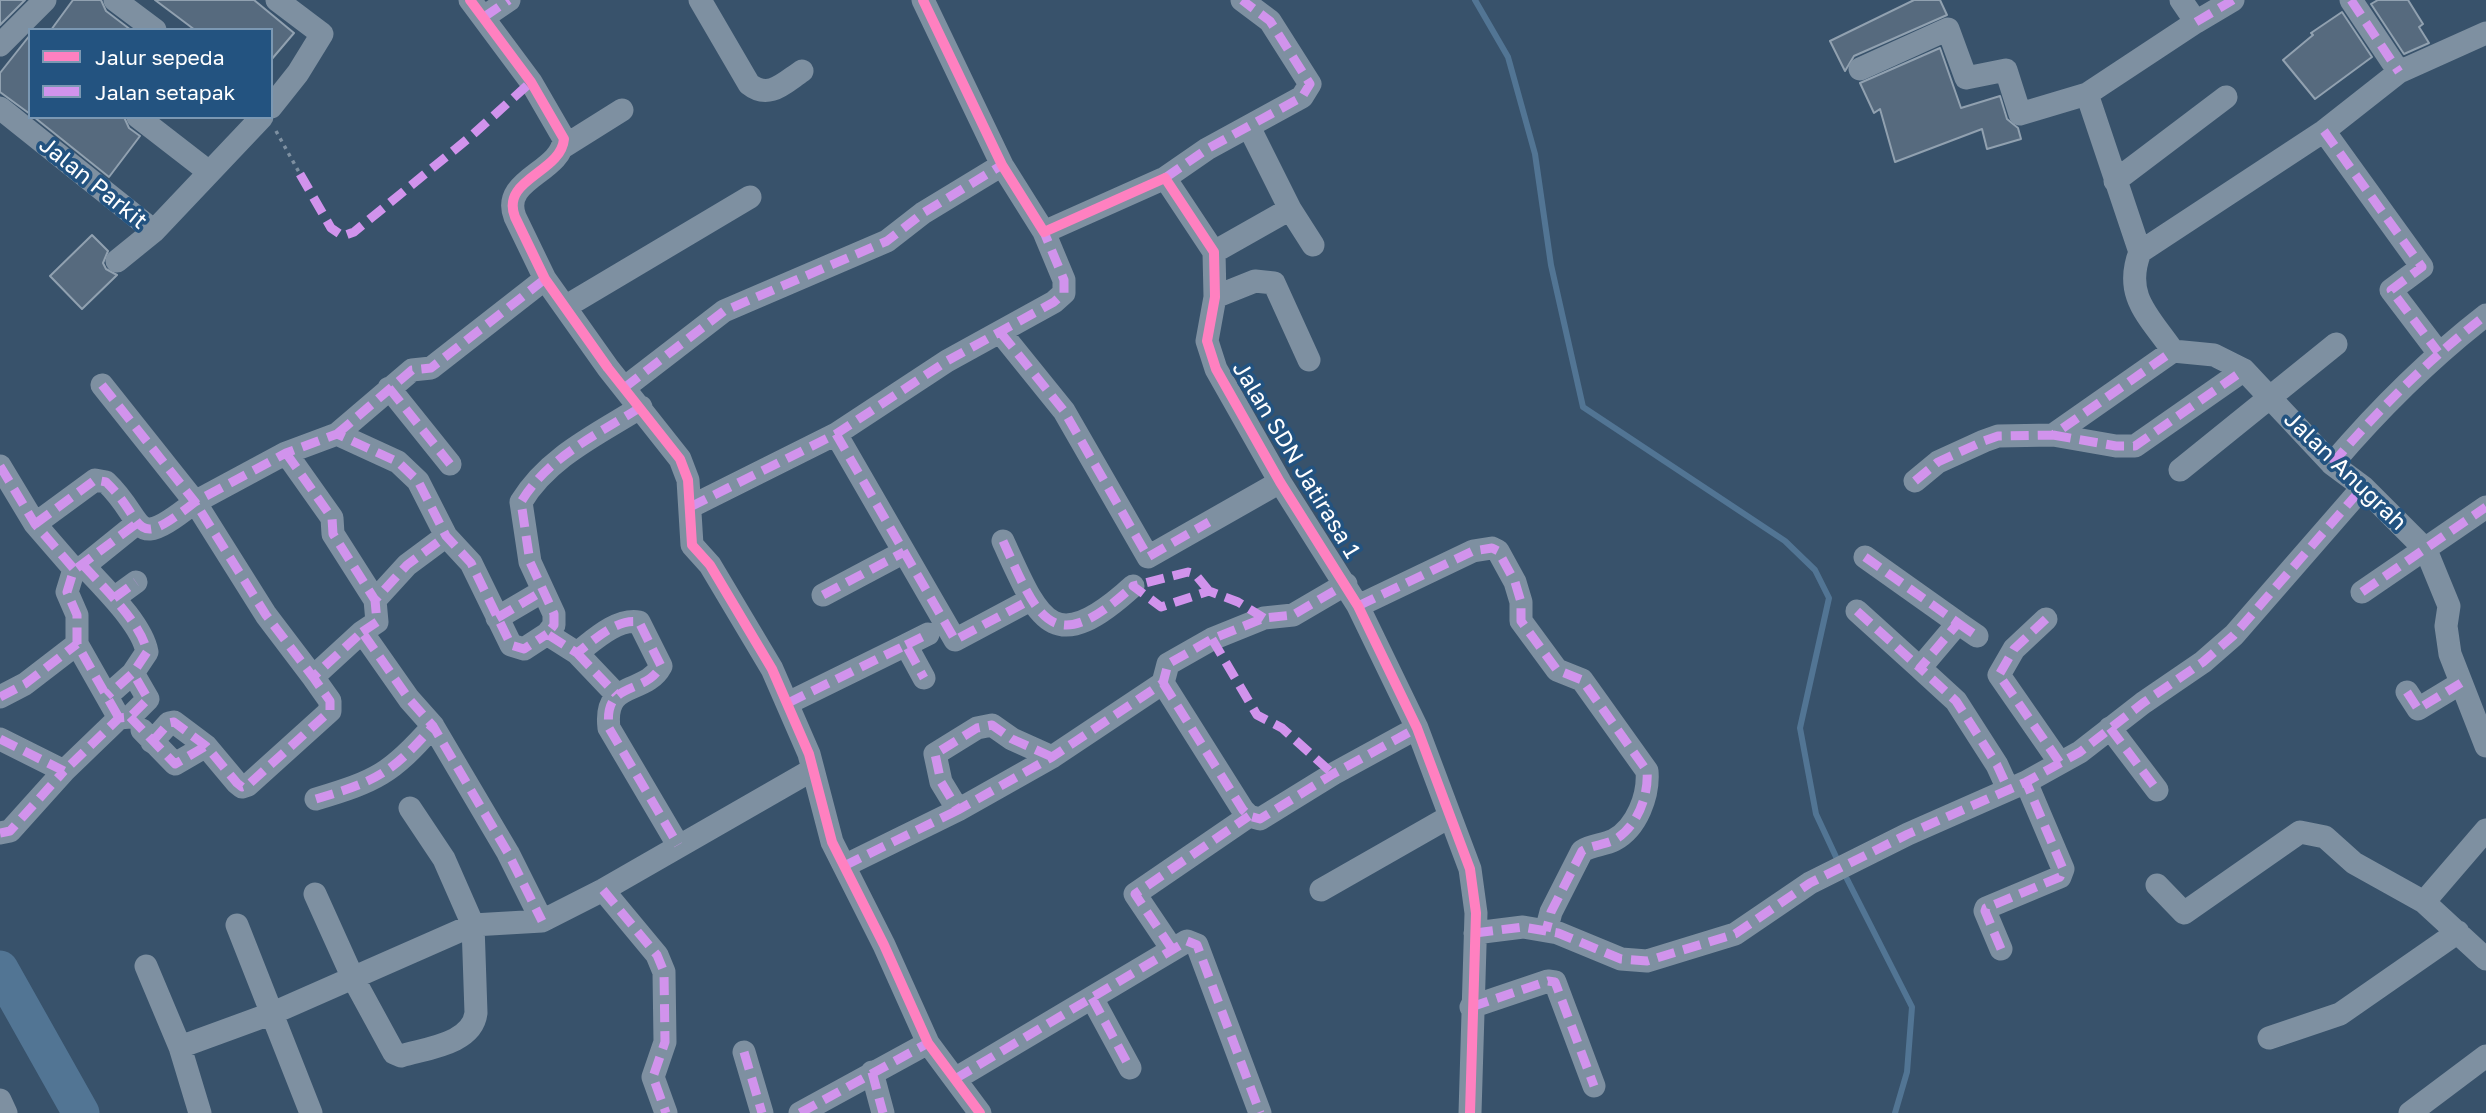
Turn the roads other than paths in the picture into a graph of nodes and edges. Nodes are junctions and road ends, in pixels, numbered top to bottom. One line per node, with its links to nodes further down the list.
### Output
1 (45, 0): 14 (street)
2 (115, 0): 13 (street)
3 (277, 0): 24 (street)
4 (509, 0): 11 (street)
5 (699, 0): 18 (street)
6 (923, 0): 30 (street)
7 (1241, 0): 27 (street)
8 (2181, 0): 12 (street)
9 (2233, 0): 12 (street)
10 (2351, 0): 19 (street)
11 (477, 9): 29 (street)
12 (2196, 22): 20 (street)
13 (152, 28)
14 (25, 31): 16 (street)
15 (2486, 33): 19 (street)
16 (0, 45)
17 (1860, 69): 20 (street)
18 (802, 71)
19 (2399, 72): 28 (street)
20 (2087, 94): 33 (street)
21 (2225, 97): 33 (street)
22 (0, 108): 36 (street, Jalan Parkit)
23 (622, 110): 29 (street)
24 (273, 112)
25 (141, 119): 31 (street)
26 (268, 119): 31 (street)
27 (1249, 127): 32 (street); 35 (street)
28 (2324, 131): 40 (street); 49 (street)
29 (563, 147): 42 (street)
30 (1002, 165): 37 (street); 54 (street)
31 (209, 172): 36 (street)
32 (1165, 178): 37 (street); 39 (street)
33 (2115, 181): 40 (street)
34 (750, 197): 44 (street)
35 (1290, 209): 38 (street); 39 (street)
36 (153, 231): 41 (street)
37 (1044, 232): 46 (street)
38 (1313, 245)
39 (1214, 252): 43 (street, Jalan SDN Jatirasa 1)
40 (2140, 252): 48 (street)
41 (117, 261)
42 (545, 279): 44 (street); 53 (street)
43 (1214, 297): 50 (street); 66 (street, Jalan SDN Jatirasa 1)
44 (565, 307): 54 (street)
45 (2486, 315): 49 (street)
46 (1000, 333): 58 (street); 66 (street)
47 (2336, 344): 55 (street)
48 (2174, 351): 51 (street, Jalan Anugrah); 59 (street)
49 (2438, 352): 62 (street)
50 (1309, 360)
51 (2244, 370): 55 (street, Jalan Anugrah); 59 (street)
52 (102, 385): 68 (street)
53 (389, 388): 57 (street); 61 (street)
54 (624, 388): 56 (street)
55 (2271, 397): 62 (street, Jalan Anugrah); 64 (street)
56 (641, 407): 69 (street); 82 (street)
57 (337, 434): 60 (street); 73 (street)
58 (836, 434): 69 (street); 76 (street)
59 (2053, 435): 65 (street)
60 (286, 453): 68 (street); 86 (street)
61 (450, 464)
62 (2332, 464): 67 (street, Jalan Anugrah)
63 (0, 466): 71 (street)
64 (2180, 470)
65 (1915, 481)
66 (1280, 482): 80 (street, Jalan SDN Jatirasa 1)
67 (2363, 487): 75 (street, Jalan Anugrah); 114 (street)
68 (195, 502): 72 (street); 102 (street)
69 (690, 507): 110 (street)
70 (2486, 507): 75 (street)
71 (36, 524): 72 (street); 78 (street)
72 (136, 524): 78 (street)
73 (446, 536): 86 (street); 90 (street)
74 (1003, 541): 87 (street)
75 (2426, 550): 83 (street); 105 (street, Jalan Anugrah)
76 (904, 552): 84 (street); 87 (street)
77 (1865, 557): 92 (street)
78 (79, 567): 85 (street); 97 (street)
79 (136, 582): 85 (street)
80 (1346, 584): 88 (street, Jalan SDN Jatirasa 1); 104 (street)
81 (1132, 586): 87 (street)
82 (543, 591): 90 (street); 94 (street)
83 (2362, 592)
84 (823, 595)
85 (114, 598): 101 (street)
86 (376, 600): 93 (street)
87 (1030, 600)
88 (1358, 606): 113 (street, Jalan SDN Jatirasa 1); 142 (street)
89 (1857, 611): 100 (street)
90 (497, 618): 94 (street)
91 (2046, 619): 120 (street)
92 (1958, 623): 96 (street); 100 (street)
93 (362, 632): 102 (street); 112 (street)
94 (547, 634): 99 (street)
95 (928, 634): 98 (street)
96 (1977, 636)
97 (77, 644): 108 (street); 109 (street)
98 (906, 645): 103 (street); 110 (street)
99 (577, 653): 107 (street); 107 (street)
100 (1920, 668): 123 (street)
101 (132, 673): 108 (street); 111 (street)
102 (313, 677): 117 (street)
103 (924, 678)
104 (1163, 682): 119 (street); 128 (street)
105 (2461, 683): 106 (street); 118 (street, Jalan Anugrah)
106 (2407, 692)
107 (616, 694): 132 (street)
108 (107, 696): 111 (street)
109 (0, 697)
110 (788, 703): 121 (street)
111 (125, 718): 116 (street); 122 (street)
112 (433, 726): 125 (street); 139 (street)
113 (1417, 728): 128 (street); 129 (street, Jalan SDN Jatirasa 1)
114 (2110, 728): 120 (street); 124 (street)
115 (0, 739): 122 (street)
116 (152, 742): 117 (street); 117 (street)
117 (206, 746)
118 (2486, 746)
119 (1052, 757): 127 (street); 127 (street)
120 (2060, 763): 123 (street)
121 (813, 770): 132 (street); 133 (street)
122 (64, 771): 131 (street)
123 (2017, 786): 142 (street); 146 (street)
124 (2157, 790)
125 (316, 799)
126 (410, 808): 140 (street)
127 (958, 810): 133 (street)
128 (1250, 816): 145 (street)
129 (1449, 817): 136 (street); 144 (street, Jalan SDN Jatirasa 1)
130 (2486, 830): 138 (street)
131 (0, 833)
132 (678, 845): 135 (street)
133 (844, 866): 154 (street)
134 (2157, 885): 138 (street)
135 (603, 890): 139 (street); 164 (street)
136 (1321, 890)
137 (315, 894): 149 (street)
138 (2424, 902): 143 (street)
139 (542, 921): 140 (street)
140 (473, 925): 149 (street); 149 (street)
141 (237, 926): 152 (street)
142 (1546, 931): 144 (street)
143 (2458, 932): 147 (street); 153 (street)
144 (1475, 933): 151 (street, Jalan SDN Jatirasa 1)
145 (1172, 949): 150 (street); 169 (street)
146 (2001, 949)
147 (2486, 959)
148 (146, 966): 155 (street)
149 (352, 976): 152 (street)
150 (1092, 998): 158 (street); 160 (street)
151 (1471, 1007): 161 (street); 170 (street, Jalan SDN Jatirasa 1)
152 (273, 1013): 155 (street); 163 (street)
153 (2269, 1038)
154 (928, 1043): 159 (street); 160 (street)
155 (180, 1047): 162 (street)
156 (744, 1052): 165 (street)
157 (2486, 1056): 171 (street)
158 (1130, 1068)
159 (872, 1072): 166 (street); 167 (street)
160 (955, 1079): 168 (street)
161 (1594, 1086)
162 (200, 1113)
163 (311, 1113)
164 (666, 1113)
165 (762, 1113)
166 (800, 1113)
167 (883, 1113)
168 (980, 1113)
169 (1259, 1113)
170 (1470, 1113)
171 (2410, 1113)

